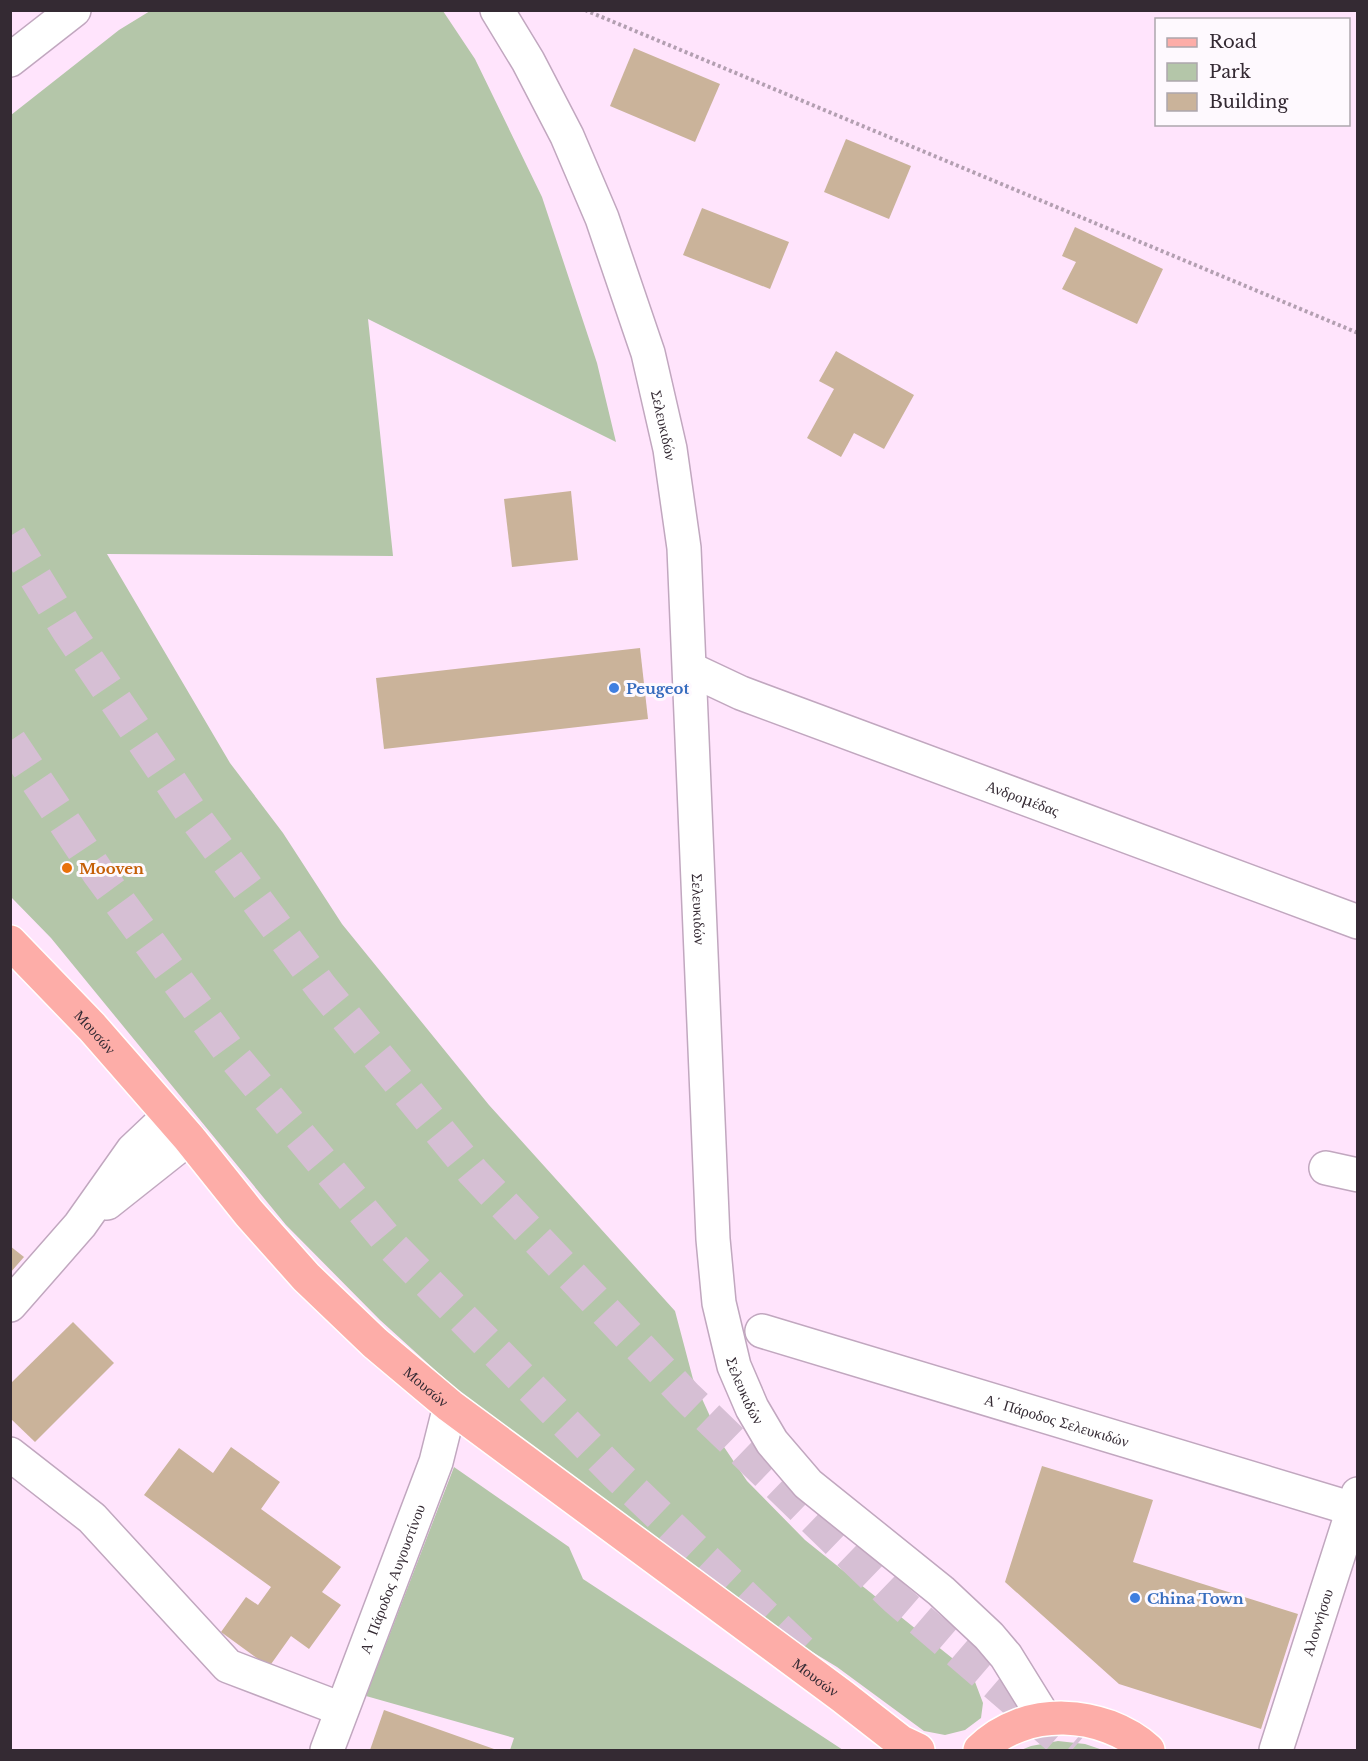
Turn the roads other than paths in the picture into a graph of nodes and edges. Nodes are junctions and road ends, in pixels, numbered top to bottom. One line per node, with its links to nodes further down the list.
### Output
1 (74, 10): 3 (street)
2 (497, 10): 4 (street, Σελευκιδών)
3 (10, 60)
4 (690, 669): 5 (street, Ανδρομέδας); 16 (street, Σελευκιδών)
5 (1358, 922)
6 (10, 942): 7 (main road, Μουσών)
7 (179, 1127): 10 (street); 12 (main road, Μουσών)
8 (1326, 1168): 9 (street)
9 (1358, 1174)
10 (10, 1305)
11 (762, 1331): 14 (street, Α΄ Πάροδος Σελευκιδών)
12 (450, 1406): 15 (street, Α΄ Πάροδος Αυγουστίνου); 18 (main road, Μουσών)
13 (10, 1454): 15 (street)
14 (1355, 1501): 21 (street, Αλοννήσου)
15 (341, 1709): 17 (street, Α΄ Πάροδος Αυγουστίνου)
16 (1046, 1719): 19 (main road); 20 (main road)
17 (327, 1750)
18 (918, 1750)
19 (980, 1750)
20 (1148, 1750)
21 (1276, 1750)

